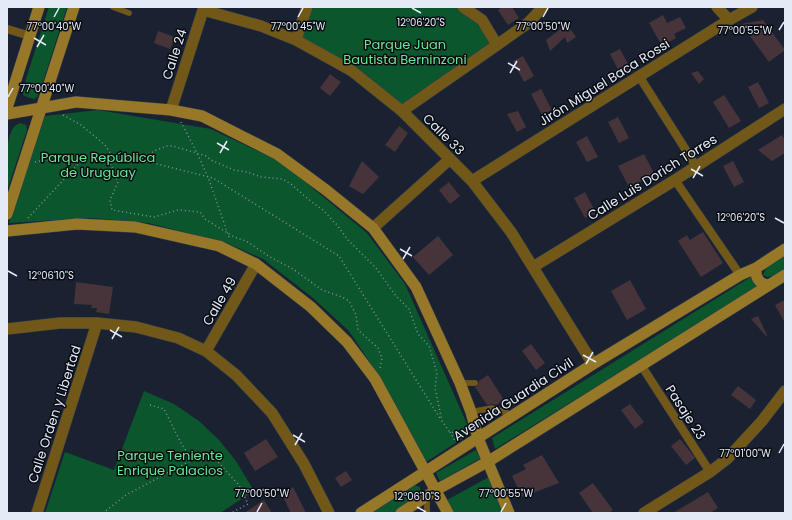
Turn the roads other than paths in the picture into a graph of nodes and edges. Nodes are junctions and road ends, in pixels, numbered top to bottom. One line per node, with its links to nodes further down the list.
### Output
1 (40, 7): 13 (main road)
2 (74, 7): 17 (main road)
3 (113, 7): 10 (lane)
4 (307, 7): 14 (street)
5 (463, 7): 15 (street)
6 (543, 7): 15 (street)
7 (717, 7): 11 (street)
8 (752, 7): 11 (street, Jirón Miguel Baca Rossi)
9 (203, 9): 14 (street, Calle 33); 20 (street, Calle 24)
10 (129, 13)
11 (729, 20): 16 (street, Jirón Miguel Baca Rossi)
12 (7, 29): 13 (street)
13 (30, 36): 18 (main road)
14 (296, 40): 21 (street, Calle 33)
15 (498, 45): 21 (street)
16 (639, 76): 24 (street); 26 (street, Jirón Miguel Baca Rossi)
17 (41, 107): 20 (main road); 22 (main road); 27 (main road)
18 (7, 108)
19 (785, 109): 24 (street, Calle Luis Dorich Torres)
20 (173, 111): 28 (main road)
21 (402, 111): 23 (street, Calle 33)
22 (7, 114)
23 (450, 159): 26 (street, Calle 33); 28 (street)
24 (696, 166): 25 (street, Calle Luis Dorich Torres)
25 (675, 180): 32 (street, Calle Luis Dorich Torres); 35 (street)
26 (472, 181): 32 (street, Calle 33)
27 (7, 214)
28 (373, 228): 42 (main road)
29 (7, 231): 31 (main road)
30 (785, 249): 33 (main road, Avenida Guardia Civil)
31 (256, 264): 39 (street, Calle 49); 49 (main road)
32 (533, 267): 40 (street, Calle 33)
33 (756, 268): 35 (main road, Avenida Guardia Civil); 36 (main road)
34 (785, 275): 36 (main road)
35 (740, 276): 40 (main road, Avenida Guardia Civil)
36 (768, 285): 41 (main road)
37 (97, 323): 38 (street); 39 (street); 54 (street, Calle Orden y Libertad)
38 (7, 330)
39 (206, 351): 55 (street)
40 (593, 364): 46 (main road, Avenida Guardia Civil)
41 (642, 365): 48 (main road); 50 (street, Pasaje 23)
42 (460, 383): 43 (lane); 45 (main road)
43 (475, 383)
44 (785, 391): 50 (street)
45 (471, 412): 46 (lane); 47 (main road)
46 (514, 415): 47 (main road, Avenida Guardia Civil)
47 (478, 438): 48 (main road); 49 (main road, Avenida Guardia Civil)
48 (488, 461): 51 (main road); 59 (main road)
49 (426, 472): 51 (main road); 56 (main road, Avenida Guardia Civil)
50 (710, 472): 52 (street)
51 (431, 494): 53 (main road); 57 (main road); 58 (lane)
52 (657, 510): 60 (street)
53 (447, 512)
54 (37, 513)
55 (329, 513)
56 (361, 513)
57 (400, 513)
58 (427, 513)
59 (509, 513)
60 (644, 513)

